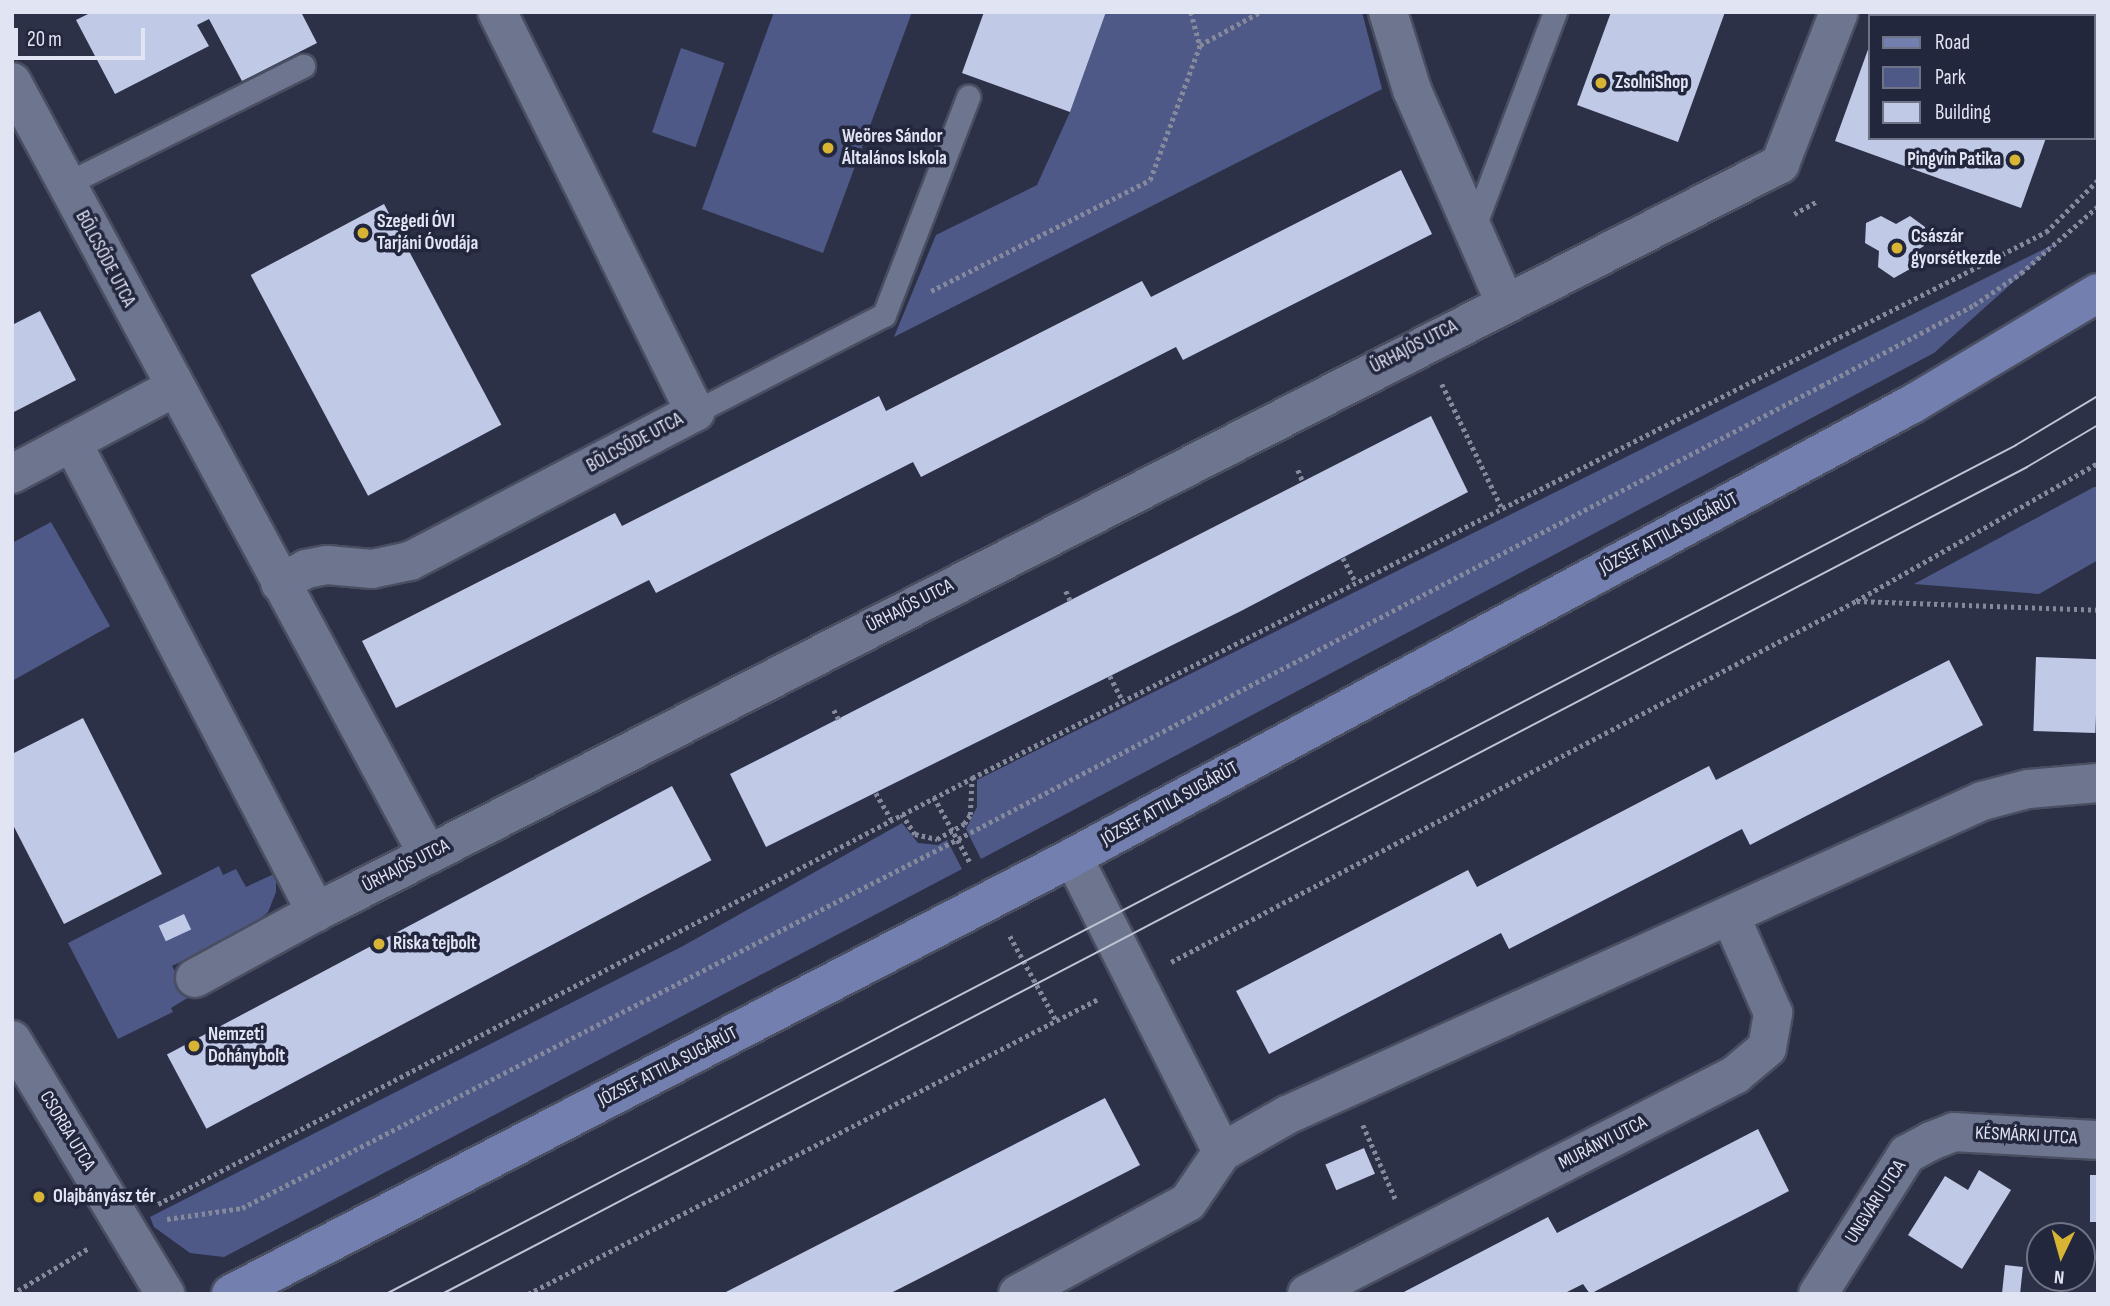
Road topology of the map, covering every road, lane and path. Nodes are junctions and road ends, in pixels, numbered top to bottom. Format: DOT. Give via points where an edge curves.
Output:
graph roads {
  1 [pos="497,12"];
  2 [pos="1191,12"];
  3 [pos="1260,12"];
  4 [pos="1388,12"];
  5 [pos="1555,12"];
  6 [pos="1839,12"];
  7 [pos="1200,45"];
  8 [pos="303,66"];
  9 [pos="12,82"];
  10 [pos="968,97"];
  11 [pos="2098,180"];
  12 [pos="66,184"];
  13 [pos="1816,202"];
  14 [pos="2098,205"];
  15 [pos="1794,214"];
  16 [pos="1473,229"];
  17 [pos="2098,293"];
  18 [pos="1504,301"];
  19 [pos="884,315"];
  20 [pos="1422,343"];
  21 [pos="174,388"];
  22 [pos="695,412"];
  23 [pos="72,442"];
  24 [pos="2098,463"];
  25 [pos="1297,470"];
  26 [pos="12,474"];
  27 [pos="1303,482"];
  28 [pos="1501,506"];
  29 [pos="1343,558"];
  30 [pos="1355,581"];
  31 [pos="280,583"];
  32 [pos="1066,591"];
  33 [pos="1856,601"];
  34 [pos="1071,602"];
  35 [pos="2098,610"];
  36 [pos="1110,676"];
  37 [pos="1122,701"];
  38 [pos="834,710"];
  39 [pos="839,720"];
  40 [pos="972,778"];
  41 [pos="2098,783"];
  42 [pos="876,793"];
  43 [pos="934,797"];
  44 [pos="902,814"];
  45 [pos="891,819"];
  46 [pos="953,831"];
  47 [pos="958,839"];
  48 [pos="428,855"];
  49 [pos="1073,857"];
  50 [pos="316,912"];
  51 [pos="1730,915"];
  52 [pos="1018,951"];
  53 [pos="195,978"];
  54 [pos="1135,981"];
  55 [pos="1056,1020"];
  56 [pos="12,1040"];
  57 [pos="1346,1088"];
  58 [pos="1954,1132"];
  59 [pos="2098,1140"];
  60 [pos="1222,1152"];
  61 [pos="125,1226"];
  62 [pos="1414,1240"];
  63 [pos="12,1294"];
  64 [pos="165,1294"];
  65 [pos="231,1294"];
  66 [pos="528,1294"];
  67 [pos="1018,1294"];
  68 [pos="1307,1294"];
  69 [pos="1818,1294"];
  1 -- 22 [label="street, BÖLCSŐDE UTCA"];
  2 -- 7 [label="path"];
  3 -- 7 [label="path"];
  4 -- 16 [label="street" via="1412,90"];
  5 -- 16 [label="lane"];
  6 -- 18 [label="street, ŰRHAJÓS UTCA" via="1780,163"];
  7 -- 19 [label="path" via="1150,180"];
  8 -- 12 [label="lane"];
  9 -- 12 [label="street, BÖLCSŐDE UTCA"];
  10 -- 19 [label="lane"];
  11 -- 28 [label="path" via="2046,232"];
  12 -- 21 [label="street, BÖLCSŐDE UTCA"];
  13 -- 15 [label="path"];
  14 -- 47 [label="path" via="2021,273 1974,305"];
  16 -- 18 [label="street"];
  17 -- 49 [label="main road, JÓZSEF ATTILA SUGÁRÚT" via="1914,402"];
  18 -- 20 [label="street, ŰRHAJÓS UTCA"];
  19 -- 22 [label="lane"];
  20 -- 28 [label="path"];
  20 -- 48 [label="street, ŰRHAJÓS UTCA"];
  21 -- 23 [label="street"];
  21 -- 31 [label="street, BÖLCSŐDE UTCA"];
  22 -- 31 [label="street, BÖLCSŐDE UTCA" via="410,561 372,569 327,565 306,569"];
  23 -- 26 [label="street"];
  23 -- 50 [label="street"];
  24 -- 33 [label="path"];
  25 -- 27 [label="path"];
  28 -- 30 [label="path"];
  29 -- 30 [label="path"];
  30 -- 37 [label="path"];
  31 -- 48 [label="street, BÖLCSŐDE UTCA"];
  32 -- 34 [label="path"];
  33 -- 35 [label="path"];
  33 -- 54 [label="path"];
  36 -- 37 [label="path"];
  37 -- 40 [label="path"];
  38 -- 39 [label="path"];
  40 -- 43 [label="path"];
  40 -- 46 [label="path" via="970,815"];
  41 -- 51 [label="street" via="2028,789 1982,801"];
  42 -- 45 [label="path"];
  43 -- 44 [label="path"];
  43 -- 46 [label="path"];
  44 -- 45 [label="path"];
  44 -- 46 [label="path" via="915,834 926,838 937,839"];
  45 -- 61 [label="path" via="173,1195"];
  46 -- 47 [label="path"];
  47 -- 61 [label="path" via="242,1208"];
  48 -- 50 [label="street, ŰRHAJÓS UTCA"];
  49 -- 54 [label="street"];
  49 -- 65 [label="main road, JÓZSEF ATTILA SUGÁRÚT"];
  50 -- 53 [label="street, ŰRHAJÓS UTCA"];
  51 -- 57 [label="street"];
  51 -- 62 [label="street, MURÁNYI UTCA" via="1773,1013 1767,1048 1735,1075"];
  52 -- 55 [label="path"];
  54 -- 55 [label="path"];
  54 -- 60 [label="street"];
  55 -- 66 [label="path"];
  56 -- 61 [label="street, CSORBA UTCA"];
  57 -- 60 [label="street"];
  57 -- 62 [label="path"];
  58 -- 59 [label="street, KÉSMÁRKI UTCA"];
  58 -- 69 [label="street, UNGVÁRI UTCA" via="1907,1154"];
  60 -- 67 [label="street" via="1188,1202"];
  61 -- 63 [label="path"];
  61 -- 64 [label="street, CSORBA UTCA"];
  62 -- 68 [label="street, MURÁNYI UTCA"];
}
